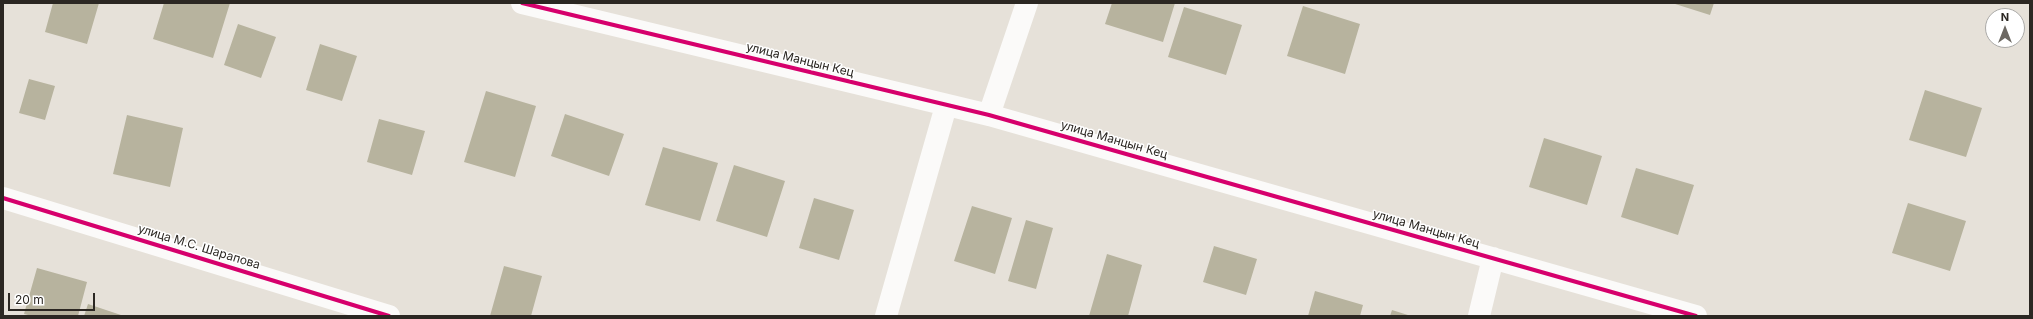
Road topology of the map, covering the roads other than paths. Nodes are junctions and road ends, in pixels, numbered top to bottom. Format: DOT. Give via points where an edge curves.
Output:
graph roads {
  1 [pos="522,3"];
  2 [pos="1027,3"];
  3 [pos="946,106"];
  4 [pos="989,115"];
  5 [pos="3,198"];
  6 [pos="1493,258"];
  7 [pos="389,316"];
  8 [pos="886,316"];
  9 [pos="1479,316"];
  10 [pos="1696,316"];
  1 -- 3 [label="street, улица Манцын Кец"];
  2 -- 4 [label="street"];
  3 -- 4 [label="street, улица Манцын Кец"];
  3 -- 8 [label="street"];
  4 -- 6 [label="street, улица Манцын Кец"];
  5 -- 7 [label="street, улица М.С. Шарапова"];
  6 -- 9 [label="street"];
  6 -- 10 [label="street, улица Манцын Кец"];
}
